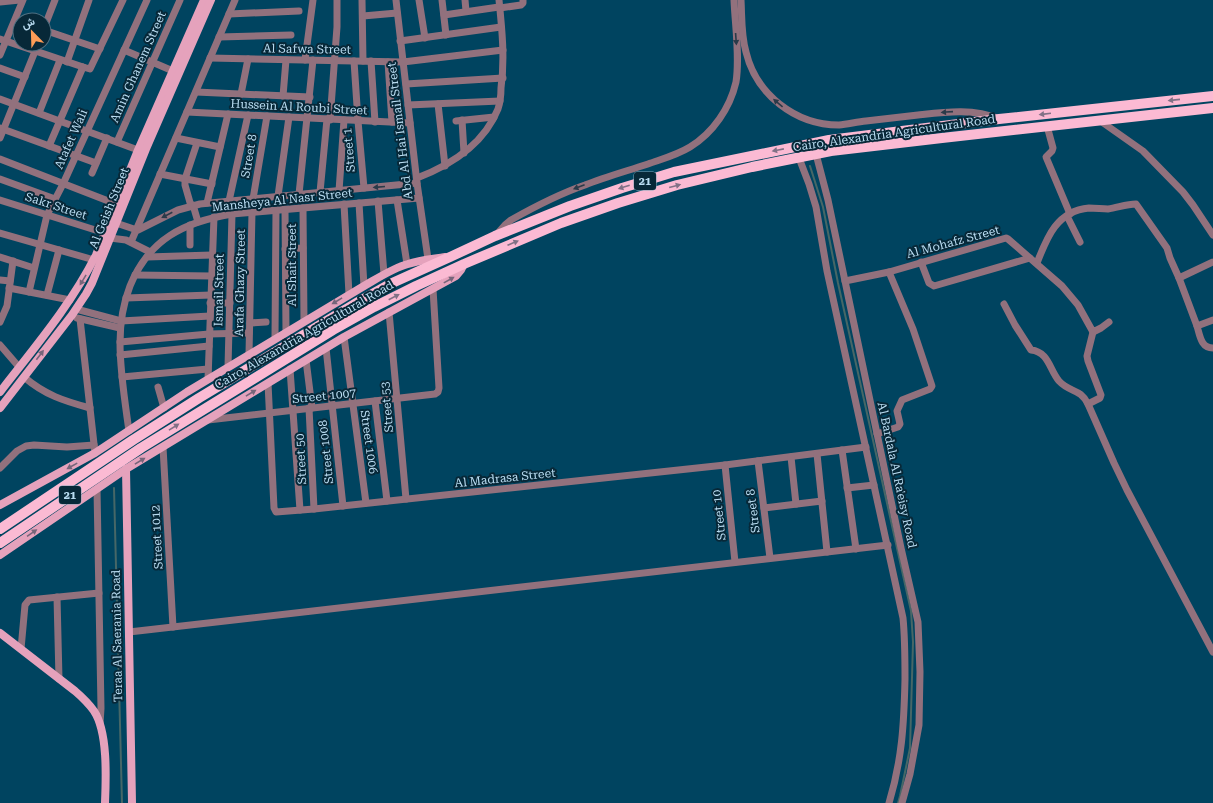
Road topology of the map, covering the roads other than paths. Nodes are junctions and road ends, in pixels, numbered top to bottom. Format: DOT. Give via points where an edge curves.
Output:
graph roads {
  1 [pos="20,0"];
  2 [pos="23,0"];
  3 [pos="55,0"];
  4 [pos="89,0"];
  5 [pos="123,0"];
  6 [pos="147,0"];
  7 [pos="180,0"];
  8 [pos="204,0"];
  9 [pos="211,0"];
  10 [pos="235,0"];
  11 [pos="313,0"];
  12 [pos="337,0"];
  13 [pos="362,0"];
  14 [pos="396,0"];
  15 [pos="419,0"];
  16 [pos="442,0"];
  17 [pos="465,0"];
  18 [pos="523,0"];
  19 [pos="734,0"];
  20 [pos="741,0"];
  21 [pos="0,2"];
  22 [pos="499,5"];
  23 [pos="299,11"];
  24 [pos="466,11"];
  25 [pos="50,12"];
  26 [pos="397,13"];
  27 [pos="229,14"];
  28 [pos="444,15"];
  29 [pos="363,16"];
  30 [pos="501,27"];
  31 [pos="52,32"];
  32 [pos="446,34"];
  33 [pos="291,35"];
  34 [pos="219,37"];
  35 [pos="425,38"];
  36 [pos="3,40"];
  37 [pos="75,40"];
  38 [pos="400,41"];
  39 [pos="100,49"];
  40 [pos="124,50"];
  41 [pos="503,50"];
  42 [pos="34,52"];
  43 [pos="44,52"];
  44 [pos="0,55"];
  45 [pos="210,58"];
  46 [pos="248,59"];
  47 [pos="286,60"];
  48 [pos="305,60"];
  49 [pos="313,60"];
  50 [pos="63,61"];
  51 [pos="334,61"];
  52 [pos="354,61"];
  53 [pos="362,61"];
  54 [pos="371,61"];
  55 [pos="152,62"];
  56 [pos="388,62"];
  57 [pos="403,62"];
  58 [pos="0,68"];
  59 [pos="83,68"];
  60 [pos="173,71"];
  61 [pos="25,77"];
  62 [pos="503,78"];
  63 [pos="406,84"];
  64 [pos="196,92"];
  65 [pos="241,94"];
  66 [pos="283,96"];
  67 [pos="1213,96"];
  68 [pos="310,97"];
  69 [pos="0,99"];
  70 [pos="500,101"];
  71 [pos="14,104"];
  72 [pos="438,104"];
  73 [pos="408,105"];
  74 [pos="1213,108"];
  75 [pos="187,112"];
  76 [pos="39,113"];
  77 [pos="228,114"];
  78 [pos="248,115"];
  79 [pos="267,116"];
  80 [pos="494,117"];
  81 [pos="289,118"];
  82 [pos="308,118"];
  83 [pos="999,119"];
  84 [pos="329,120"];
  85 [pos="344,120"];
  86 [pos="1099,120"];
  87 [pos="60,121"];
  88 [pos="358,121"];
  89 [pos="375,122"];
  90 [pos="392,122"];
  91 [pos="410,123"];
  92 [pos="1046,126"];
  93 [pos="2,128"];
  94 [pos="87,131"];
  95 [pos="0,138"];
  96 [pos="107,138"];
  97 [pos="176,138"];
  98 [pos="117,142"];
  99 [pos="197,143"];
  100 [pos="49,146"];
  101 [pos="220,147"];
  102 [pos="138,150"];
  103 [pos="464,153"];
  104 [pos="816,154"];
  105 [pos="76,156"];
  106 [pos="799,158"];
  107 [pos="0,159"];
  108 [pos="96,163"];
  109 [pos="445,166"];
  110 [pos="92,173"];
  111 [pos="160,174"];
  112 [pos="0,179"];
  113 [pos="185,179"];
  114 [pos="417,181"];
  115 [pos="63,184"];
  116 [pos="212,184"];
  117 [pos="364,188"];
  118 [pos="339,191"];
  119 [pos="320,192"];
  120 [pos="300,194"];
  121 [pos="278,196"];
  122 [pos="419,198"];
  123 [pos="55,199"];
  124 [pos="252,199"];
  125 [pos="0,200"];
  126 [pos="397,200"];
  127 [pos="229,201"];
  128 [pos="378,201"];
  129 [pos="209,203"];
  130 [pos="359,203"];
  131 [pos="116,204"];
  132 [pos="344,204"];
  133 [pos="192,205"];
  134 [pos="303,208"];
  135 [pos="285,209"];
  136 [pos="276,210"];
  137 [pos="252,212"];
  138 [pos="232,214"];
  139 [pos="47,215"];
  140 [pos="1068,215"];
  141 [pos="213,217"];
  142 [pos="113,222"];
  143 [pos="198,222"];
  144 [pos="190,225"];
  145 [pos="136,230"];
  146 [pos="0,233"];
  147 [pos="108,235"];
  148 [pos="1213,235"];
  149 [pos="495,236"];
  150 [pos="131,242"];
  151 [pos="1080,242"];
  152 [pos="40,244"];
  153 [pos="190,245"];
  154 [pos="303,248"];
  155 [pos="285,249"];
  156 [pos="59,250"];
  157 [pos="212,254"];
  158 [pos="148,255"];
  159 [pos="450,256"];
  160 [pos="0,257"];
  161 [pos="1030,258"];
  162 [pos="428,259"];
  163 [pos="94,260"];
  164 [pos="13,261"];
  165 [pos="921,262"];
  166 [pos="1213,262"];
  167 [pos="1037,263"];
  168 [pos="407,264"];
  169 [pos="464,264"];
  170 [pos="34,268"];
  171 [pos="888,272"];
  172 [pos="384,274"];
  173 [pos="135,275"];
  174 [pos="212,276"];
  175 [pos="1179,278"];
  176 [pos="0,280"];
  177 [pos="845,281"];
  178 [pos="10,284"];
  179 [pos="364,286"];
  180 [pos="433,289"];
  181 [pos="28,292"];
  182 [pos="349,294"];
  183 [pos="47,295"];
  184 [pos="211,295"];
  185 [pos="126,298"];
  186 [pos="70,300"];
  187 [pos="210,303"];
  188 [pos="230,303"];
  189 [pos="1004,304"];
  190 [pos="74,312"];
  191 [pos="389,312"];
  192 [pos="210,316"];
  193 [pos="80,318"];
  194 [pos="1213,320"];
  195 [pos="304,321"];
  196 [pos="0,322"];
  197 [pos="266,322"];
  198 [pos="1109,322"];
  199 [pos="250,323"];
  200 [pos="121,325"];
  201 [pos="1197,326"];
  202 [pos="286,332"];
  203 [pos="1093,332"];
  204 [pos="250,333"];
  205 [pos="209,334"];
  206 [pos="229,334"];
  207 [pos="344,337"];
  208 [pos="275,338"];
  209 [pos="120,342"];
  210 [pos="0,345"];
  211 [pos="208,346"];
  212 [pos="326,348"];
  213 [pos="1213,348"];
  214 [pos="249,354"];
  215 [pos="120,355"];
  216 [pos="306,360"];
  217 [pos="19,367"];
  218 [pos="228,367"];
  219 [pos="290,369"];
  220 [pos="208,370"];
  221 [pos="122,376"];
  222 [pos="24,377"];
  223 [pos="208,379"];
  224 [pos="4,381"];
  225 [pos="268,383"];
  226 [pos="158,387"];
  227 [pos="0,392"];
  228 [pos="397,399"];
  229 [pos="375,401"];
  230 [pos="353,404"];
  231 [pos="1088,404"];
  232 [pos="332,406"];
  233 [pos="0,408"];
  234 [pos="90,408"];
  235 [pos="164,408"];
  236 [pos="310,408"];
  237 [pos="293,410"];
  238 [pos="270,413"];
  239 [pos="208,420"];
  240 [pos="877,434"];
  241 [pos="131,435"];
  242 [pos="163,447"];
  243 [pos="866,447"];
  244 [pos="94,449"];
  245 [pos="842,450"];
  246 [pos="816,454"];
  247 [pos="791,457"];
  248 [pos="758,461"];
  249 [pos="725,465"];
  250 [pos="0,468"];
  251 [pos="126,469"];
  252 [pos="874,485"];
  253 [pos="847,488"];
  254 [pos="97,489"];
  255 [pos="406,499"];
  256 [pos="387,501"];
  257 [pos="822,501"];
  258 [pos="366,503"];
  259 [pos="796,504"];
  260 [pos="0,505"];
  261 [pos="342,506"];
  262 [pos="764,508"];
  263 [pos="314,509"];
  264 [pos="300,510"];
  265 [pos="0,529"];
  266 [pos="0,543"];
  267 [pos="888,545"];
  268 [pos="856,548"];
  269 [pos="827,552"];
  270 [pos="0,555"];
  271 [pos="770,558"];
  272 [pos="735,562"];
  273 [pos="99,593"];
  274 [pos="57,597"];
  275 [pos="172,627"];
  276 [pos="129,632"];
  277 [pos="0,633"];
  278 [pos="21,649"];
  279 [pos="1213,652"];
  280 [pos="59,679"];
  281 [pos="100,724"];
  282 [pos="105,803"];
  283 [pos="132,803"];
  284 [pos="889,803"];
  285 [pos="902,803"];
  1 -- 21 [label="street"];
  2 -- 36 [label="street"];
  3 -- 25 [label="street"];
  4 -- 37 [label="street"];
  5 -- 39 [label="street"];
  6 -- 40 [label="street, Atafet Wali"];
  7 -- 55 [label="street, Amin Ghanem Street"];
  8 -- 60 [label="main road, Al Geish Street"];
  9 -- 142 [label="main road, Al Geish Street"];
  10 -- 27 [label="street"];
  11 -- 48 [label="street"];
  12 -- 51 [label="street"];
  13 -- 29 [label="street"];
  14 -- 26 [label="street, Abd Al Hai Ismail Street"];
  15 -- 35 [label="street"];
  16 -- 28 [label="street"];
  17 -- 24 [label="street"];
  18 -- 22 [label="street" via="521,5"];
  19 -- 149 [label="street, one-way" via="736,82 728,104 716,124 700,140 669,157 565,192 511,220"];
  83 -- 20 [label="street, one-way" via="984,113 963,111 840,124 805,119 784,108 766,92 753,73 743,39"];
  22 -- 24 [label="street"];
  22 -- 30 [label="street, Mansheya Al Nasr Street"];
  23 -- 27 [label="street"];
  24 -- 28 [label="street"];
  26 -- 29 [label="street"];
  26 -- 38 [label="street, Abd Al Hai Ismail Street"];
  27 -- 34 [label="street"];
  28 -- 32 [label="street"];
  29 -- 53 [label="street"];
  30 -- 32 [label="street"];
  30 -- 41 [label="street, Mansheya Al Nasr Street"];
  31 -- 37 [label="street"];
  32 -- 35 [label="street"];
  33 -- 34 [label="street"];
  34 -- 45 [label="street"];
  35 -- 38 [label="street"];
  36 -- 44 [label="street"];
  37 -- 39 [label="street"];
  37 -- 50 [label="street"];
  38 -- 57 [label="street, Abd Al Hai Ismail Street"];
  39 -- 59 [label="street" via="91,69"];
  40 -- 55 [label="street"];
  40 -- 94 [label="street, Atafet Wali"];
  41 -- 57 [label="street, Al Safwa Street"];
  41 -- 62 [label="street, Mansheya Al Nasr Street"];
  42 -- 61 [label="street"];
  43 -- 50 [label="street"];
  45 -- 46 [label="street, Al Safwa Street"];
  45 -- 64 [label="street"];
  46 -- 47 [label="street, Al Safwa Street"];
  46 -- 65 [label="street"];
  47 -- 48 [label="street, Al Safwa Street"];
  47 -- 66 [label="street"];
  48 -- 49 [label="street, Al Safwa Street"];
  49 -- 51 [label="street, Al Safwa Street"];
  49 -- 68 [label="street"];
  50 -- 59 [label="street"];
  50 -- 76 [label="street"];
  51 -- 52 [label="street, Al Safwa Street"];
  51 -- 84 [label="street"];
  52 -- 53 [label="street, Al Safwa Street"];
  52 -- 88 [label="street, Street 1"];
  53 -- 54 [label="street, Al Safwa Street"];
  54 -- 56 [label="street, Al Safwa Street"];
  54 -- 89 [label="street"];
  55 -- 60 [label="street"];
  55 -- 98 [label="street, Amin Ghanem Street"];
  56 -- 57 [label="street, Al Safwa Street"];
  56 -- 90 [label="street"];
  57 -- 63 [label="street, Abd Al Hai Ismail Street"];
  58 -- 61 [label="street"];
  59 -- 87 [label="street"];
  60 -- 102 [label="main road, Al Geish Street"];
  61 -- 71 [label="street"];
  62 -- 63 [label="street"];
  62 -- 70 [label="street, Mansheya Al Nasr Street"];
  63 -- 73 [label="street, Abd Al Hai Ismail Street"];
  64 -- 65 [label="street"];
  64 -- 75 [label="street"];
  65 -- 66 [label="street"];
  66 -- 68 [label="street"];
  67 -- 83 [label="highway, Cairo, Alexandria Agricultural Road / 21, one-way"];
  68 -- 82 [label="street"];
  69 -- 71 [label="street"];
  70 -- 72 [label="street"];
  70 -- 80 [label="street, Mansheya Al Nasr Street"];
  71 -- 76 [label="street"];
  71 -- 93 [label="street"];
  72 -- 73 [label="street"];
  72 -- 109 [label="street"];
  73 -- 91 [label="street, Abd Al Hai Ismail Street"];
  74 -- 86 [label="highway, Cairo, Alexandria Agricultural Road / 21"];
  75 -- 77 [label="street, Hussein Al Roubi Street"];
  75 -- 97 [label="street"];
  76 -- 87 [label="street"];
  77 -- 78 [label="street, Hussein Al Roubi Street"];
  77 -- 101 [label="street"];
  78 -- 79 [label="street, Hussein Al Roubi Street"];
  78 -- 127 [label="street"];
  79 -- 81 [label="street, Hussein Al Roubi Street"];
  79 -- 124 [label="street, Street 8"];
  80 -- 103 [label="street, Mansheya Al Nasr Street" via="482,135"];
  80 -- 103 [label="street" via="459,120"];
  81 -- 82 [label="street, Hussein Al Roubi Street"];
  81 -- 121 [label="street"];
  82 -- 84 [label="street, Hussein Al Roubi Street"];
  82 -- 120 [label="street"];
  83 -- 149 [label="highway, Cairo, Alexandria Agricultural Road / 21, one-way" via="829,140 674,172 570,206"];
  84 -- 85 [label="street, Hussein Al Roubi Street"];
  84 -- 119 [label="street"];
  85 -- 88 [label="street, Hussein Al Roubi Street"];
  85 -- 118 [label="street"];
  86 -- 92 [label="highway, Cairo, Alexandria Agricultural Road / 21"];
  86 -- 148 [label="street" via="1143,151 1193,204"];
  87 -- 94 [label="street"];
  87 -- 100 [label="street"];
  88 -- 89 [label="street, Hussein Al Roubi Street"];
  88 -- 117 [label="street, Street 1"];
  89 -- 90 [label="street, Hussein Al Roubi Street"];
  90 -- 91 [label="street, Hussein Al Roubi Street"];
  91 -- 114 [label="street, Abd Al Hai Ismail Street"];
  92 -- 104 [label="highway, Cairo, Alexandria Agricultural Road / 21"];
  92 -- 140 [label="street" via="1053,148 1046,157"];
  93 -- 95 [label="street"];
  93 -- 100 [label="street"];
  94 -- 96 [label="street"];
  94 -- 105 [label="street, Atafet Wali"];
  96 -- 98 [label="street"];
  96 -- 108 [label="street"];
  97 -- 99 [label="street"];
  97 -- 111 [label="street"];
  98 -- 102 [label="street"];
  99 -- 101 [label="street"];
  99 -- 113 [label="street"];
  100 -- 105 [label="street"];
  101 -- 116 [label="street"];
  102 -- 131 [label="main road, Al Geish Street"];
  103 -- 109 [label="street, Mansheya Al Nasr Street"];
  104 -- 106 [label="highway, Cairo, Alexandria Agricultural Road / 21"];
  104 -- 177 [label="street, Al Bardala Al Ra'eisy Road"];
  105 -- 108 [label="street"];
  105 -- 115 [label="street, Atafet Wali"];
  169 -- 106 [label="highway, Cairo, Alexandria Agricultural Road / 21, one-way" via="561,223 618,203 676,185"];
  106 -- 243 [label="street, Al Bardala Al Ra'eisy Road" via="816,207 827,271"];
  107 -- 115 [label="street"];
  108 -- 110 [label="street"];
  109 -- 114 [label="street, Mansheya Al Nasr Street"];
  111 -- 113 [label="street"];
  111 -- 145 [label="street"];
  112 -- 123 [label="street"];
  113 -- 116 [label="street"];
  113 -- 133 [label="street"];
  114 -- 117 [label="street, Mansheya Al Nasr Street, one-way"];
  114 -- 122 [label="street, Abd Al Hai Ismail Street"];
  115 -- 123 [label="street, Atafet Wali"];
  115 -- 131 [label="street"];
  116 -- 129 [label="street"];
  117 -- 118 [label="street, Mansheya Al Nasr Street"];
  118 -- 119 [label="street, Mansheya Al Nasr Street"];
  119 -- 120 [label="street, Mansheya Al Nasr Street"];
  120 -- 121 [label="street, Mansheya Al Nasr Street"];
  121 -- 124 [label="street, Mansheya Al Nasr Street"];
  122 -- 126 [label="street, Mansheya Al Nasr Street"];
  122 -- 162 [label="street, Abd Al Hai Ismail Street"];
  123 -- 139 [label="street, Atafet Wali"];
  124 -- 127 [label="street, Mansheya Al Nasr Street"];
  125 -- 139 [label="street, Sakr Street"];
  126 -- 128 [label="street, Mansheya Al Nasr Street"];
  126 -- 168 [label="street"];
  127 -- 129 [label="street, Mansheya Al Nasr Street"];
  128 -- 130 [label="street, Mansheya Al Nasr Street"];
  128 -- 172 [label="street"];
  129 -- 133 [label="street, Mansheya Al Nasr Street"];
  129 -- 141 [label="street"];
  130 -- 132 [label="street, Mansheya Al Nasr Street"];
  130 -- 179 [label="street"];
  131 -- 142 [label="main road, Al Geish Street"];
  132 -- 134 [label="street, Mansheya Al Nasr Street"];
  132 -- 182 [label="street"];
  133 -- 143 [label="street"];
  133 -- 145 [label="street, Mansheya Al Nasr Street, one-way"];
  134 -- 135 [label="street, Mansheya Al Nasr Street"];
  134 -- 154 [label="street, Al Shait Street"];
  135 -- 136 [label="street, Mansheya Al Nasr Street"];
  135 -- 155 [label="street"];
  136 -- 137 [label="street, Mansheya Al Nasr Street"];
  136 -- 208 [label="street"];
  137 -- 138 [label="street, Mansheya Al Nasr Street"];
  137 -- 199 [label="street, Arafa Ghazy Street"];
  138 -- 141 [label="street, Mansheya Al Nasr Street"];
  138 -- 188 [label="street, Ismail Street"];
  139 -- 147 [label="street, Sakr Street"];
  139 -- 152 [label="street, Atafet Wali"];
  140 -- 151 [label="street"];
  140 -- 167 [label="street" via="1051,232"];
  140 -- 175 [label="street" via="1090,208 1108,209 1136,204 1166,245"];
  141 -- 143 [label="street, Mansheya Al Nasr Street"];
  141 -- 157 [label="street"];
  142 -- 145 [label="street"];
  142 -- 147 [label="main road, Al Geish Street"];
  143 -- 144 [label="street, Mansheya Al Nasr Street"];
  144 -- 153 [label="street"];
  144 -- 158 [label="street, Mansheya Al Nasr Street" via="161,242"];
  145 -- 150 [label="street"];
  146 -- 152 [label="street"];
  147 -- 150 [label="street, Sakr Street"];
  147 -- 163 [label="main road, Al Geish Street"];
  147 -- 190 [label="main road, Al Geish Street" via="92,283"];
  149 -- 159 [label="highway, Cairo, Alexandria Agricultural Road / 21"];
  150 -- 158 [label="street, Sakr Street"];
  152 -- 156 [label="street"];
  152 -- 170 [label="street, Atafet Wali"];
  154 -- 155 [label="street"];
  154 -- 195 [label="street, Al Shait Street"];
  155 -- 202 [label="street"];
  156 -- 163 [label="street"];
  156 -- 183 [label="street"];
  157 -- 158 [label="street"];
  157 -- 174 [label="street"];
  158 -- 173 [label="street, Mansheya Al Nasr Street"];
  159 -- 162 [label="main road"];
  159 -- 241 [label="highway, Cairo, Alexandria Agricultural Road / 21" via="390,284"];
  160 -- 164 [label="street"];
  161 -- 165 [label="street, Al Mohafz Street" via="1008,239 1003,238"];
  161 -- 165 [label="street" via="934,286 929,283"];
  161 -- 167 [label="street, Al Mohafz Street"];
  162 -- 168 [label="main road"];
  163 -- 186 [label="main road, Al Geish Street, one-way"];
  164 -- 170 [label="street"];
  164 -- 178 [label="street"];
  165 -- 171 [label="street, Al Mohafz Street"];
  166 -- 175 [label="street"];
  167 -- 203 [label="street, Al Mohafz Street" via="1071,295"];
  168 -- 172 [label="main road"];
  180 -- 169 [label="main road, one-way" via="456,276"];
  266 -- 169 [label="highway, Cairo, Alexandria Agricultural Road / 21, one-way" via="141,448 327,334 367,311"];
  170 -- 181 [label="street, Atafet Wali"];
  171 -- 177 [label="street, Al Mohafz Street"];
  171 -- 240 [label="street" via="913,329 932,386 902,400 897,411 900,424 898,428"];
  172 -- 179 [label="main road"];
  173 -- 174 [label="street"];
  173 -- 185 [label="street, Mansheya Al Nasr Street"];
  174 -- 184 [label="street"];
  175 -- 201 [label="street"];
  176 -- 178 [label="street"];
  177 -- 240 [label="street, Al Bardala Al Ra'eisy Road"];
  178 -- 181 [label="street"];
  178 -- 196 [label="street" via="7,306"];
  179 -- 182 [label="main road"];
  180 -- 191 [label="main road"];
  180 -- 228 [label="street, Street 1007" via="438,392"];
  181 -- 183 [label="street"];
  182 -- 195 [label="main road, one-way"];
  183 -- 186 [label="street"];
  184 -- 185 [label="street"];
  184 -- 187 [label="street"];
  185 -- 200 [label="street, Mansheya Al Nasr Street"];
  186 -- 217 [label="main road, Al Geish Street"];
  187 -- 188 [label="street"];
  187 -- 192 [label="street"];
  188 -- 206 [label="street, Ismail Street"];
  189 -- 231 [label="street" via="1031,350 1044,355 1058,380 1084,396"];
  190 -- 193 [label="street"];
  190 -- 200 [label="street"];
  222 -- 190 [label="main road, Al Geish Street, one-way"];
  191 -- 207 [label="main road"];
  191 -- 228 [label="street, Street 53"];
  192 -- 200 [label="street"];
  192 -- 205 [label="street"];
  193 -- 200 [label="street"];
  193 -- 234 [label="street"];
  194 -- 201 [label="street"];
  195 -- 202 [label="main road"];
  197 -- 199 [label="street"];
  198 -- 203 [label="street"];
  199 -- 204 [label="street, Arafa Ghazy Street"];
  200 -- 209 [label="street, Mansheya Al Nasr Street"];
  201 -- 213 [label="street" via="1203,345"];
  202 -- 208 [label="main road"];
  203 -- 231 [label="street" via="1087,356 1101,397"];
  204 -- 206 [label="street"];
  204 -- 214 [label="street, Arafa Ghazy Street"];
  205 -- 206 [label="street"];
  205 -- 209 [label="street"];
  205 -- 211 [label="street"];
  206 -- 218 [label="street, Ismail Street"];
  207 -- 212 [label="main road"];
  207 -- 230 [label="street, Street 1006"];
  208 -- 214 [label="main road"];
  209 -- 215 [label="street, Mansheya Al Nasr Street"];
  210 -- 217 [label="street"];
  211 -- 215 [label="street"];
  211 -- 220 [label="street"];
  212 -- 216 [label="main road"];
  212 -- 232 [label="street, Street 1008"];
  214 -- 218 [label="main road"];
  215 -- 221 [label="street, Mansheya Al Nasr Street"];
  216 -- 219 [label="main road"];
  216 -- 236 [label="street, Street 50"];
  217 -- 224 [label="main road, Al Geish Street"];
  218 -- 223 [label="main road"];
  219 -- 225 [label="main road"];
  219 -- 237 [label="street"];
  220 -- 221 [label="street"];
  220 -- 223 [label="street"];
  221 -- 241 [label="street, Mansheya Al Nasr Street"];
  222 -- 233 [label="main road, Al Geish Street"];
  222 -- 234 [label="street" via="48,394"];
  223 -- 235 [label="main road"];
  224 -- 227 [label="main road, Al Geish Street"];
  225 -- 238 [label="street, Al Madrasa Street"];
  239 -- 225 [label="main road, one-way"];
  226 -- 235 [label="street"];
  228 -- 229 [label="street, Street 1007"];
  228 -- 255 [label="street, Street 53"];
  229 -- 230 [label="street, Street 1007"];
  229 -- 256 [label="street"];
  230 -- 232 [label="street, Street 1007"];
  230 -- 258 [label="street, Street 1006"];
  231 -- 279 [label="street" via="1127,490"];
  232 -- 236 [label="street, Street 1007"];
  232 -- 261 [label="street, Street 1008"];
  234 -- 244 [label="street"];
  235 -- 241 [label="main road"];
  236 -- 237 [label="street, Street 1007"];
  236 -- 263 [label="street, Street 50"];
  237 -- 238 [label="street, Street 1007"];
  237 -- 264 [label="street"];
  238 -- 239 [label="street, Street 1007"];
  238 -- 264 [label="street, Al Madrasa Street" via="274,510"];
  239 -- 242 [label="main road"];
  240 -- 285 [label="street, Al Bardala Al Ra'eisy Road" via="918,622 919,725"];
  241 -- 244 [label="main road"];
  241 -- 265 [label="highway, Cairo, Alexandria Agricultural Road / 21"];
  251 -- 242 [label="main road, one-way"];
  242 -- 275 [label="street, Street 1012"];
  243 -- 245 [label="street, Al Madrasa Street"];
  243 -- 252 [label="street, Al Bardala Al Ra'eisy Road"];
  244 -- 250 [label="street" via="26,446"];
  244 -- 260 [label="main road, one-way"];
  245 -- 246 [label="street, Al Madrasa Street"];
  245 -- 253 [label="street"];
  246 -- 247 [label="street, Al Madrasa Street"];
  246 -- 257 [label="street"];
  247 -- 248 [label="street, Al Madrasa Street"];
  247 -- 259 [label="street"];
  248 -- 249 [label="street, Al Madrasa Street"];
  248 -- 262 [label="street, Street 8"];
  249 -- 255 [label="street, Al Madrasa Street"];
  249 -- 272 [label="street, Street 10"];
  251 -- 254 [label="main road"];
  251 -- 276 [label="main road, Teraa Al Saerania Road"];
  252 -- 253 [label="street"];
  252 -- 267 [label="street, Al Bardala Al Ra'eisy Road"];
  253 -- 268 [label="street"];
  270 -- 254 [label="main road, one-way"];
  254 -- 273 [label="street"];
  255 -- 256 [label="street, Al Madrasa Street"];
  256 -- 258 [label="street, Al Madrasa Street"];
  257 -- 259 [label="street"];
  257 -- 269 [label="street"];
  258 -- 261 [label="street, Al Madrasa Street"];
  259 -- 262 [label="street"];
  261 -- 263 [label="street, Al Madrasa Street"];
  262 -- 271 [label="street, Street 8"];
  263 -- 264 [label="street, Al Madrasa Street"];
  267 -- 268 [label="street"];
  267 -- 284 [label="street, Al Bardala Al Ra'eisy Road" via="902,609 905,644 903,735 896,781"];
  268 -- 269 [label="street"];
  269 -- 271 [label="street"];
  271 -- 272 [label="street"];
  272 -- 275 [label="street"];
  273 -- 274 [label="street"];
  273 -- 281 [label="street"];
  274 -- 278 [label="street" via="30,599 26,602"];
  274 -- 280 [label="street"];
  275 -- 276 [label="street"];
  276 -- 283 [label="main road, Teraa Al Saerania Road"];
  277 -- 278 [label="main road"];
  278 -- 280 [label="main road"];
  280 -- 281 [label="main road" via="88,704"];
  281 -- 282 [label="main road" via="105,758"];
}
